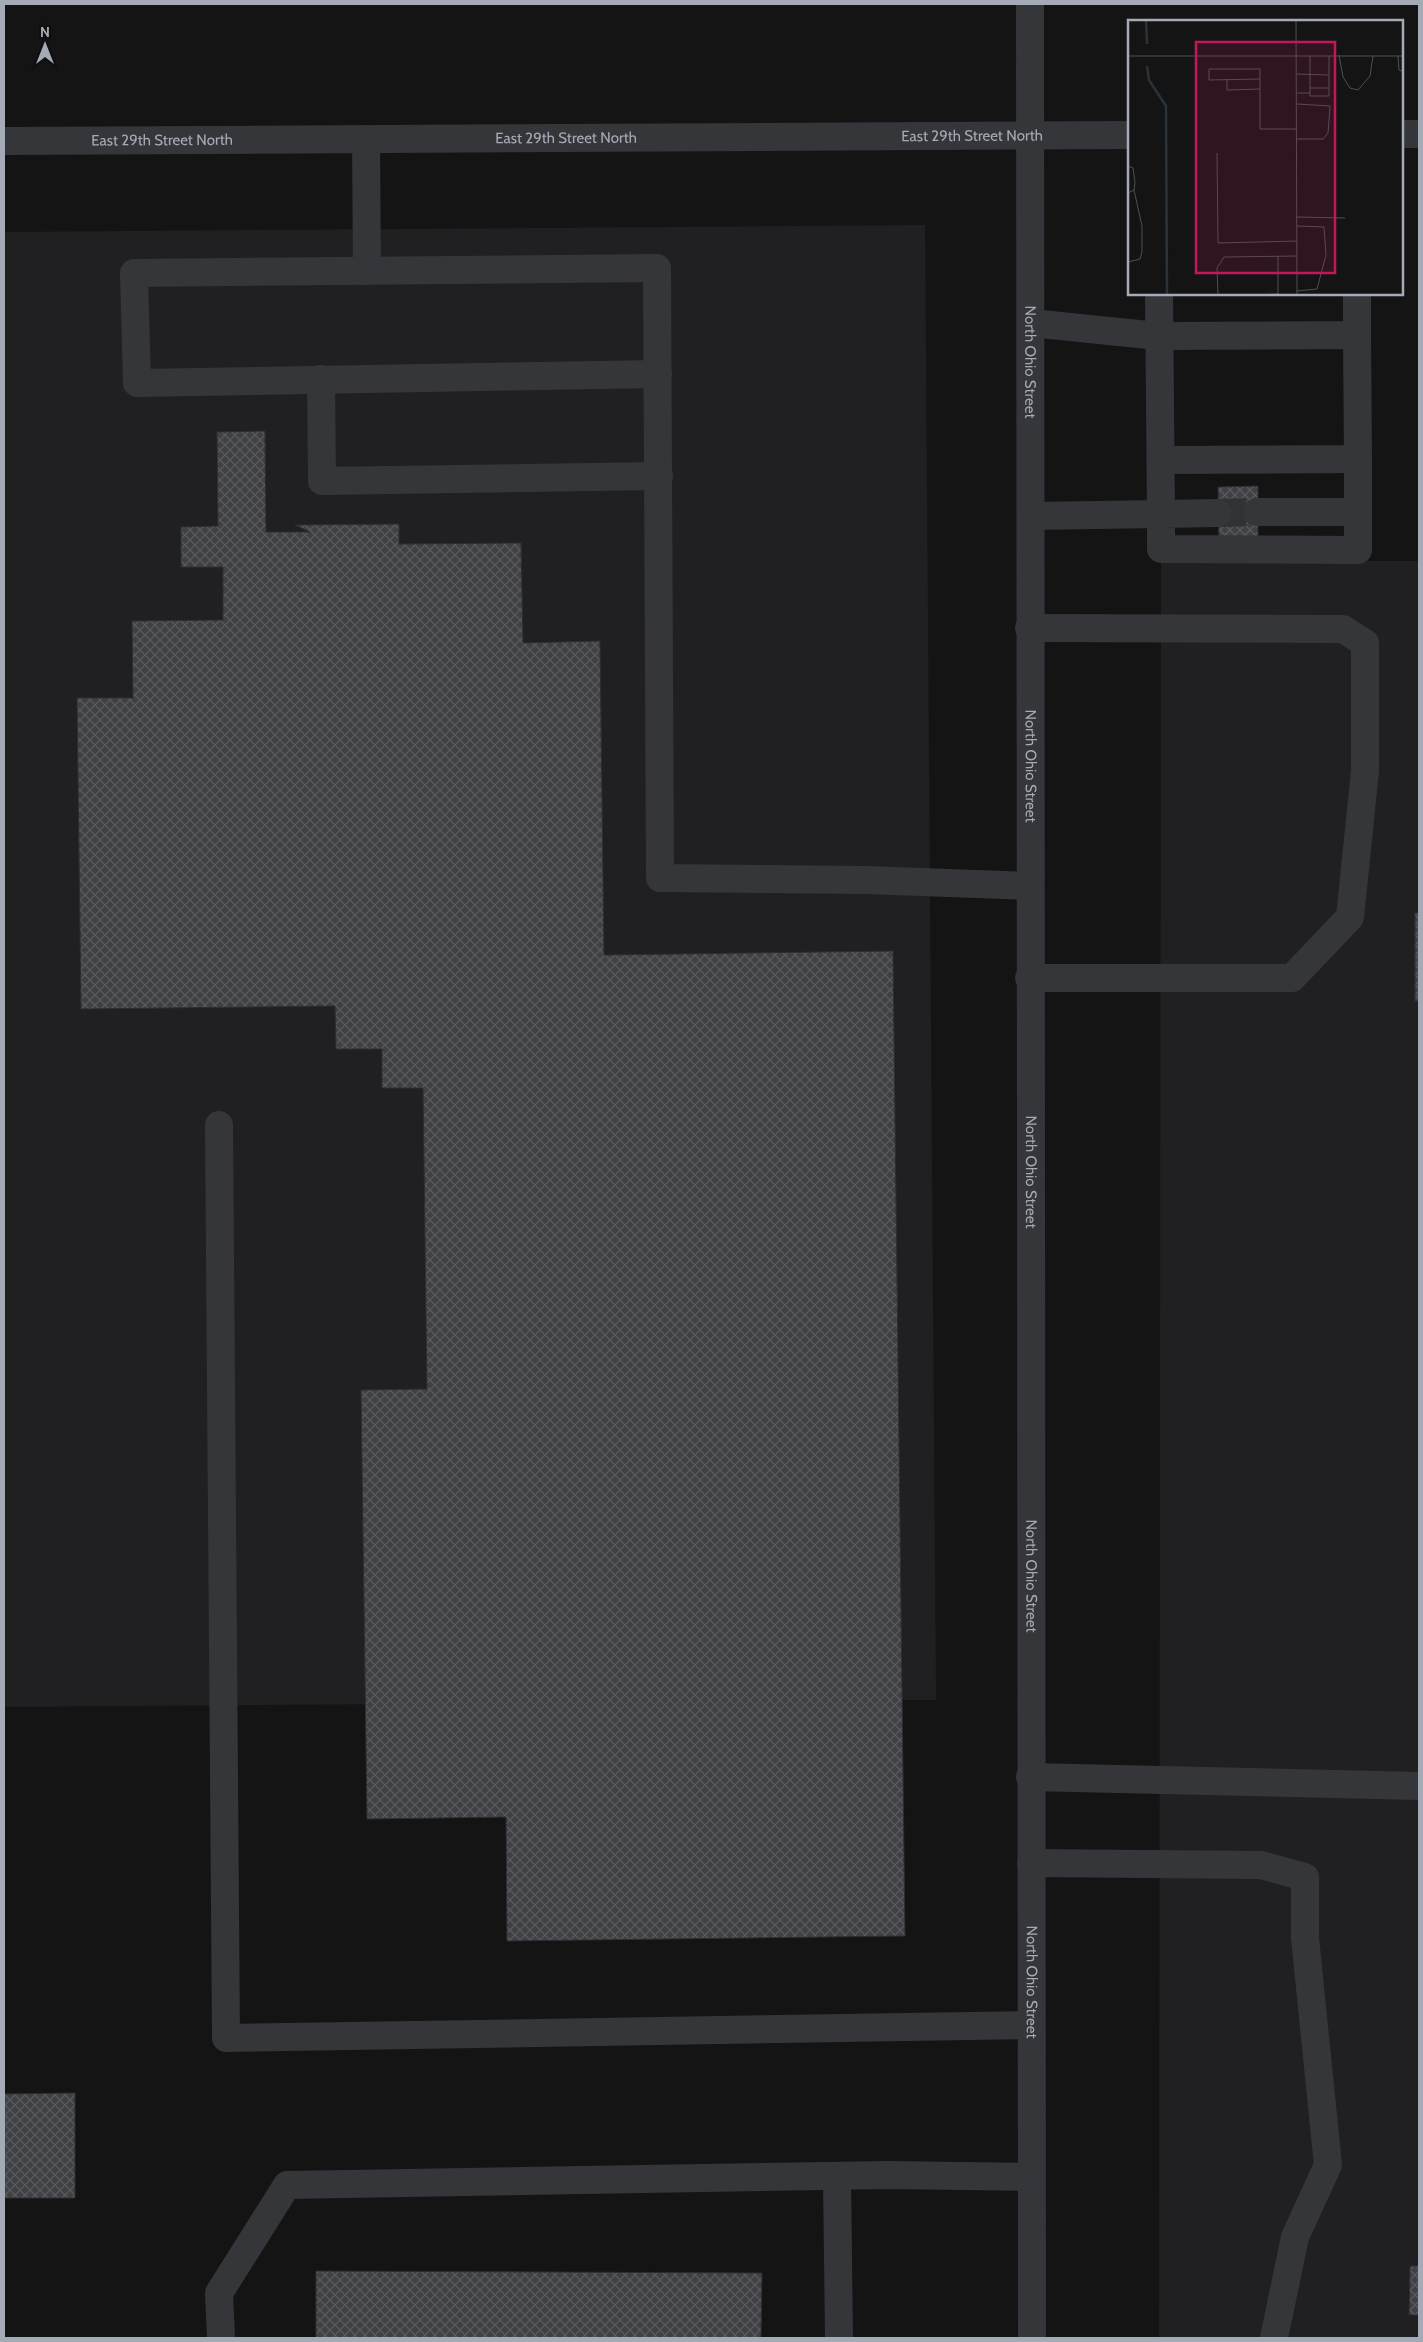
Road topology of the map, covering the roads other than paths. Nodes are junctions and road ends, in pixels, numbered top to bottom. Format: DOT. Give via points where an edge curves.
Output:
graph roads {
  1 [pos="1030,4"];
  2 [pos="1403,134"];
  3 [pos="1419,134"];
  4 [pos="1030,135"];
  5 [pos="1128,135"];
  6 [pos="366,139"];
  7 [pos="4,142"];
  8 [pos="367,271"];
  9 [pos="1159,295"];
  10 [pos="1357,295"];
  11 [pos="1031,323"];
  12 [pos="1357,335"];
  13 [pos="1158,336"];
  14 [pos="658,374"];
  15 [pos="321,379"];
  16 [pos="1358,459"];
  17 [pos="1161,460"];
  18 [pos="659,476"];
  19 [pos="1257,512"];
  20 [pos="1358,512"];
  21 [pos="1161,514"];
  22 [pos="1218,514"];
  23 [pos="1031,516"];
  24 [pos="1029,628"];
  25 [pos="1029,886"];
  26 [pos="1029,978"];
  27 [pos="219,1125"];
  28 [pos="1030,1777"];
  29 [pos="1419,1786"];
  30 [pos="1031,1863"];
  31 [pos="1031,2025"];
  32 [pos="836,2177"];
  33 [pos="1031,2177"];
  34 [pos="221,2338"];
  35 [pos="839,2338"];
  36 [pos="1032,2338"];
  37 [pos="1274,2338"];
  1 -- 4 [label="street, North Ohio Street"];
  2 -- 3 [label="street"];
  4 -- 5 [label="street, East 29th Street North"];
  4 -- 6 [label="street, East 29th Street North"];
  4 -- 11 [label="street, North Ohio Street"];
  6 -- 7 [label="street, East 29th Street North"];
  6 -- 8 [label="street"];
  8 -- 14 [label="street" via="657,268"];
  8 -- 15 [label="street" via="134,273 136,383"];
  9 -- 13 [label="street"];
  10 -- 12 [label="street"];
  11 -- 13 [label="street"];
  11 -- 23 [label="street, North Ohio Street"];
  12 -- 13 [label="street"];
  12 -- 16 [label="street"];
  13 -- 17 [label="street"];
  14 -- 15 [label="street"];
  14 -- 18 [label="street"];
  15 -- 18 [label="street" via="322,480"];
  16 -- 17 [label="street"];
  16 -- 20 [label="street"];
  17 -- 21 [label="street"];
  18 -- 25 [label="street" via="660,878"];
  19 -- 20 [label="street"];
  20 -- 21 [label="street" via="1358,550 1161,549"];
  21 -- 22 [label="street"];
  21 -- 23 [label="street"];
  23 -- 24 [label="street, North Ohio Street"];
  24 -- 25 [label="street, North Ohio Street"];
  24 -- 26 [label="street" via="1343,629 1364,643 1364,771 1350,917 1292,978"];
  25 -- 26 [label="street, North Ohio Street"];
  26 -- 28 [label="street, North Ohio Street"];
  27 -- 31 [label="street" via="226,2038"];
  28 -- 29 [label="street"];
  28 -- 30 [label="street, North Ohio Street"];
  30 -- 31 [label="street, North Ohio Street"];
  30 -- 37 [label="street" via="1261,1865 1305,1877 1305,1938 1328,2165 1294,2237"];
  31 -- 33 [label="street, North Ohio Street"];
  32 -- 33 [label="street" via="888,2174"];
  32 -- 34 [label="street" via="287,2185 219,2293"];
  32 -- 35 [label="street"];
  33 -- 36 [label="street, North Ohio Street"];
}
